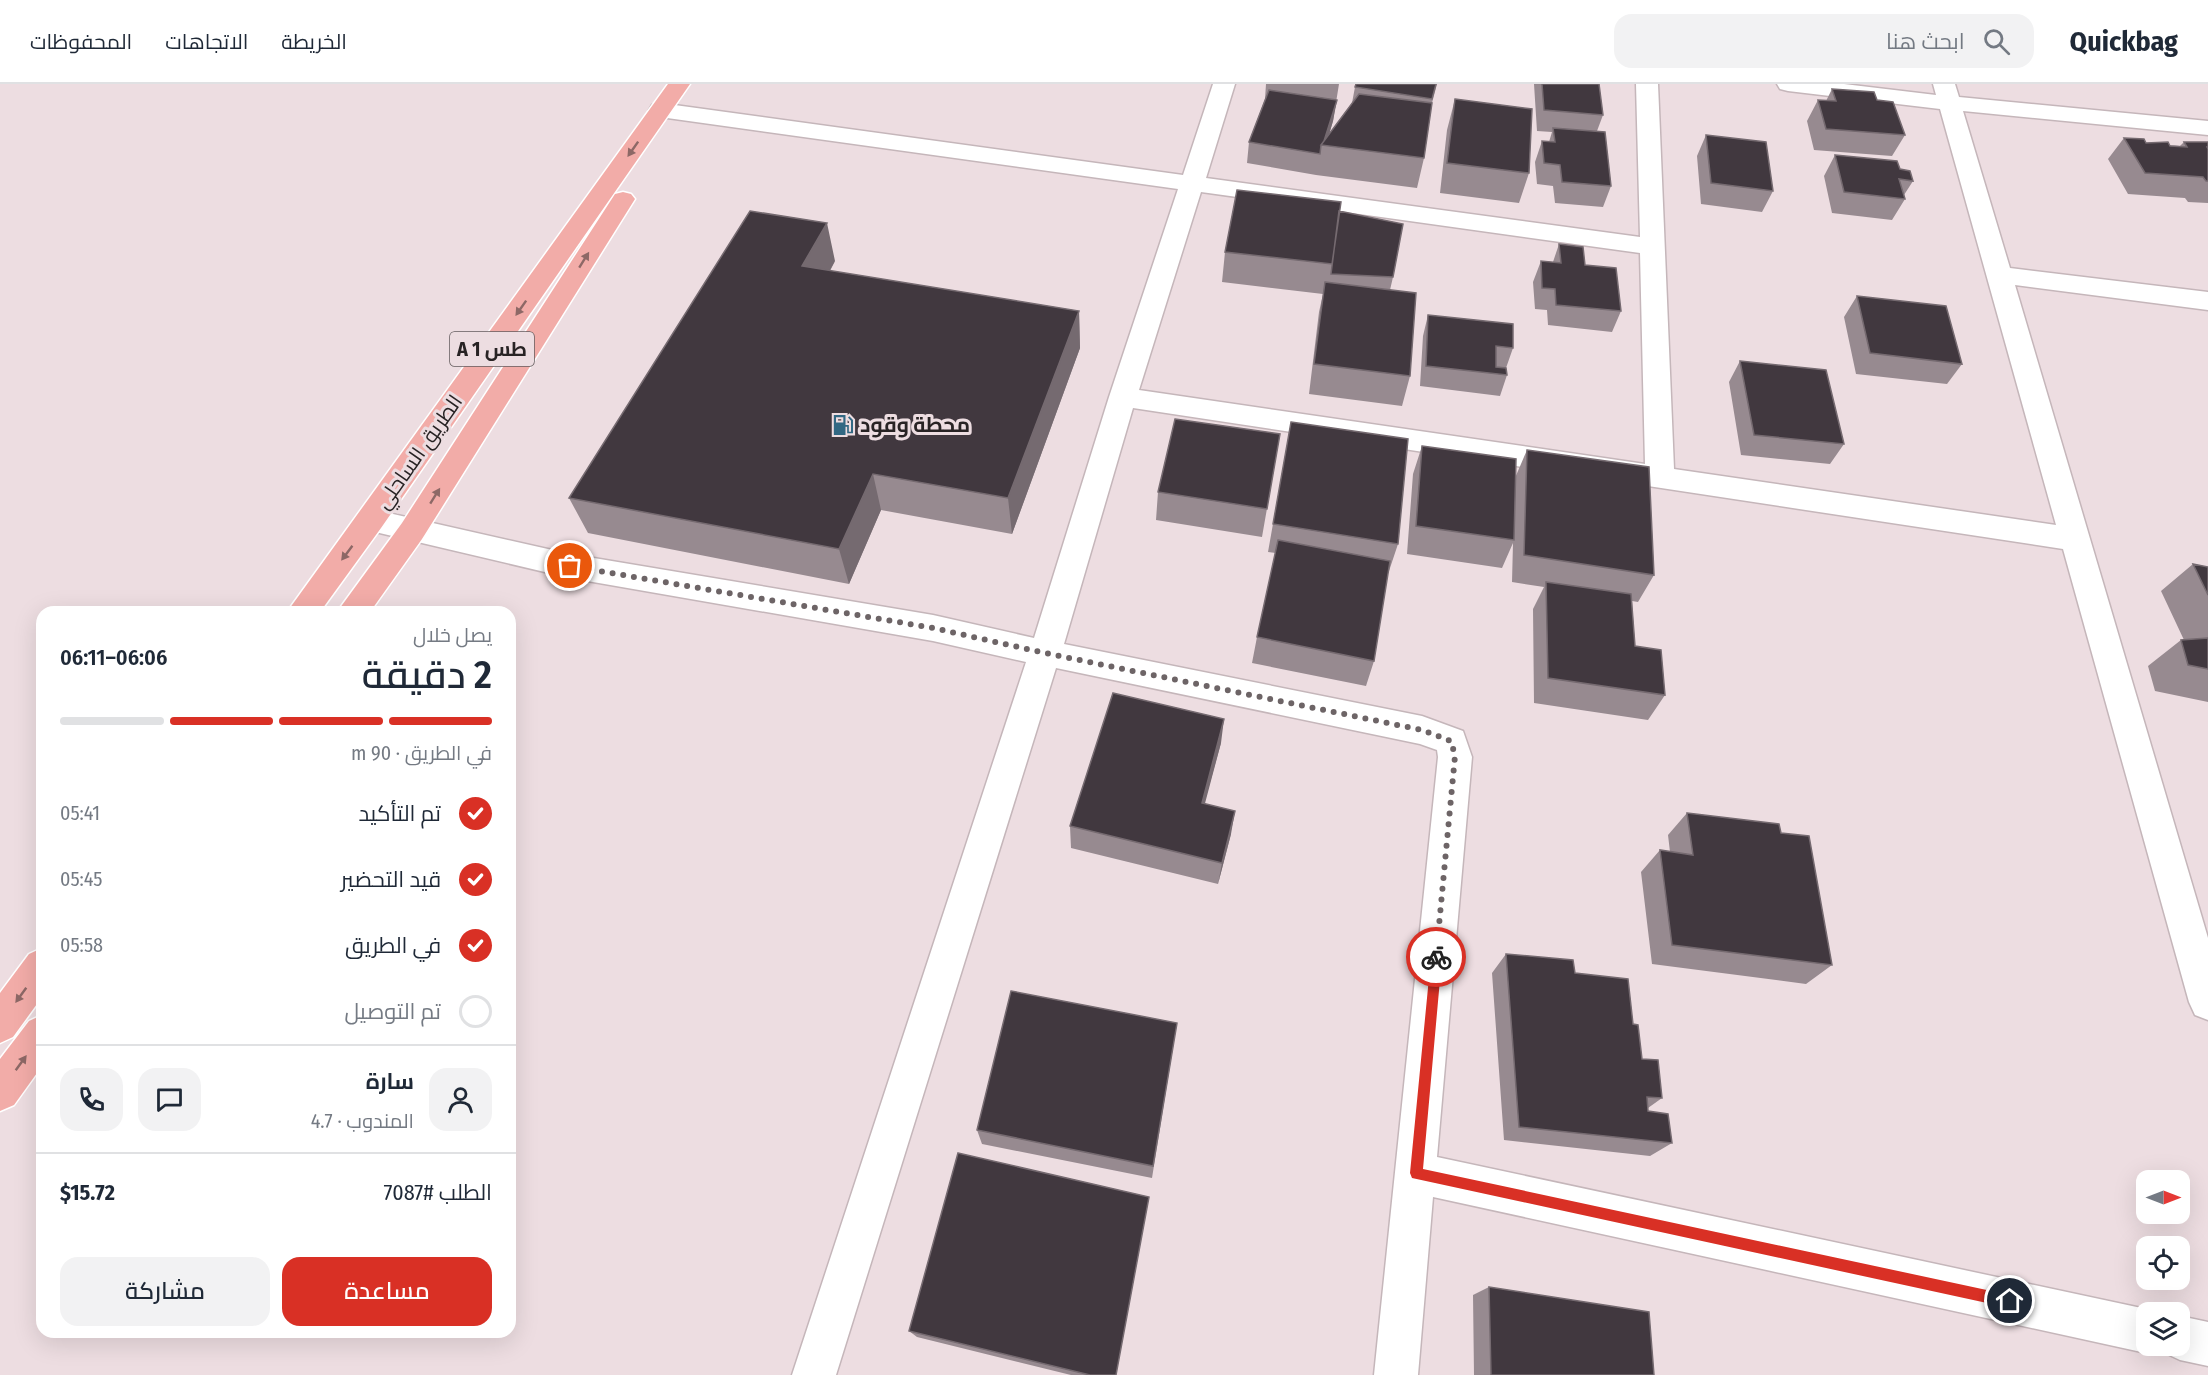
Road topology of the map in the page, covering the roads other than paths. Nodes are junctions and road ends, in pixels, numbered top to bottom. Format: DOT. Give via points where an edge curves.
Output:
graph roads {
  1 [pos="679,84"];
  2 [pos="699,84"];
  3 [pos="1224,84"];
  4 [pos="1647,84"];
  5 [pos="1788,84"];
  6 [pos="1946,93"];
  7 [pos="669,112"];
  8 [pos="2208,128"];
  9 [pos="1190,184"];
  10 [pos="1652,247"];
  11 [pos="1999,275"];
  12 [pos="2208,301"];
  13 [pos="1123,397"];
  14 [pos="1660,478"];
  15 [pos="371,520"];
  16 [pos="412,531"];
  17 [pos="2075,539"];
  18 [pos="307,606"];
  19 [pos="357,606"];
  20 [pos="1045,653"];
  21 [pos="36,974"];
  22 [pos="2208,1002"];
  23 [pos="0,1024"];
  24 [pos="36,1042"];
  25 [pos="0,1092"];
  26 [pos="1416,1173"];
  27 [pos="2136,1329"];
  28 [pos="2190,1340"];
  29 [pos="2208,1344"];
  30 [pos="814,1375"];
  31 [pos="1396,1375"];
  1 -- 7 [label="highway, الطريق الساحلي / A 1 طس"];
  2 -- 7 [label="highway, A 1 طس"];
  3 -- 9 [label="street"];
  4 -- 10 [label="street"];
  5 -- 6 [label="street"];
  6 -- 8 [label="street"];
  6 -- 11 [label="street"];
  7 -- 9 [label="street"];
  7 -- 15 [label="highway, الطريق الساحلي / A 1 طس, one-way"];
  16 -- 7 [label="highway, A 1 طس, one-way"];
  9 -- 10 [label="street"];
  9 -- 13 [label="street"];
  10 -- 14 [label="street"];
  11 -- 12 [label="street"];
  11 -- 17 [label="street"];
  13 -- 14 [label="street"];
  13 -- 20 [label="street"];
  14 -- 17 [label="street"];
  15 -- 16 [label="street"];
  15 -- 18 [label="highway, الطريق الساحلي / A 1 طس, one-way"];
  16 -- 19 [label="highway, A 1 طس"];
  16 -- 20 [label="street" via="570,566 933,628"];
  17 -- 22 [label="street"];
  20 -- 26 [label="street" via="1422,730 1451,741 1455,756"];
  20 -- 30 [label="street"];
  21 -- 23 [label="highway, one-way"];
  25 -- 24 [label="highway, one-way"];
  26 -- 27 [label="street"];
  26 -- 31 [label="street"];
  28 -- 29 [label="street"];
}
